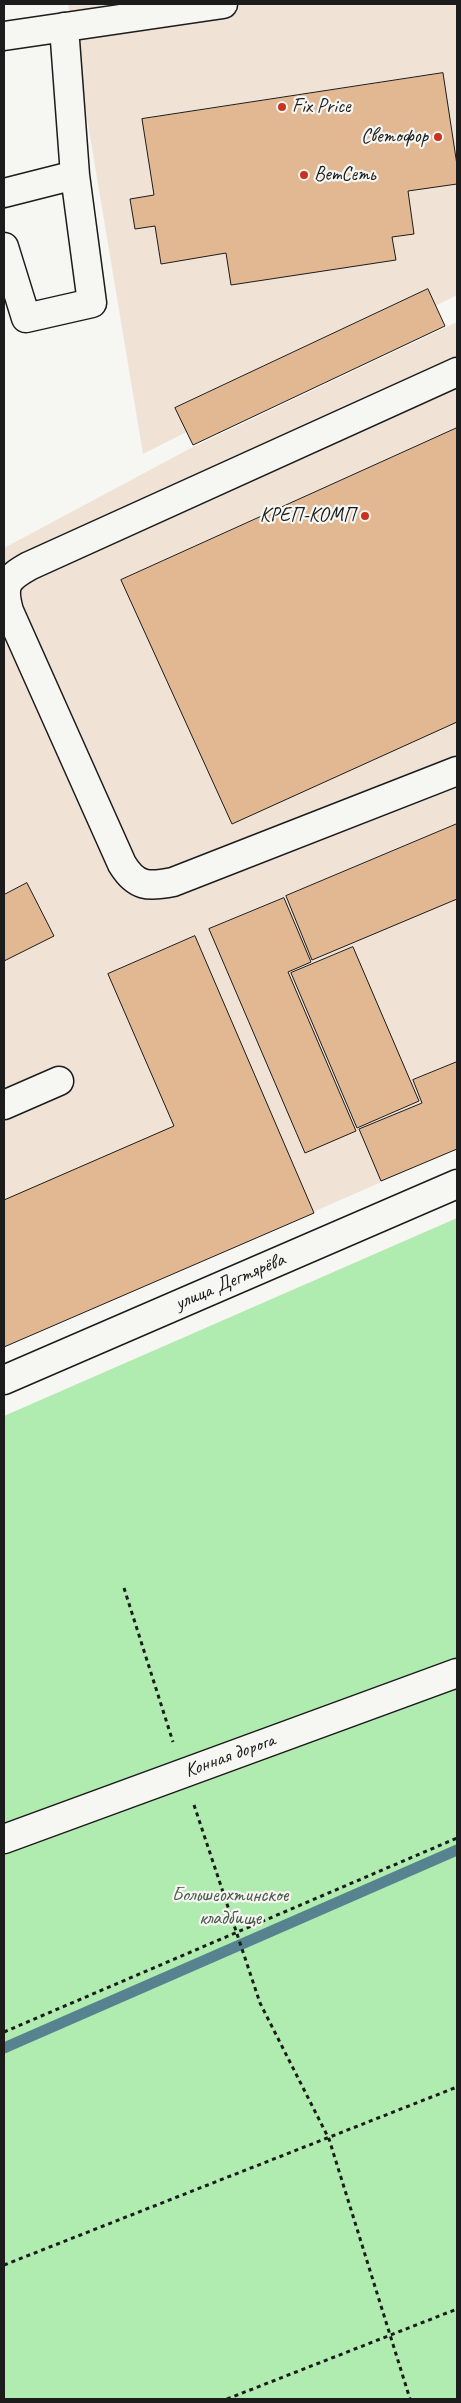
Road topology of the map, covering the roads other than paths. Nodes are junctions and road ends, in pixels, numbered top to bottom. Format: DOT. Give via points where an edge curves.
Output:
graph roads {
  1 [pos="223,4"];
  2 [pos="64,27"];
  3 [pos="4,36"];
  4 [pos="75,175"];
  5 [pos="4,192"];
  6 [pos="4,247"];
  7 [pos="457,372"];
  8 [pos="457,771"];
  9 [pos="59,1081"];
  10 [pos="4,1105"];
  11 [pos="457,1184"];
  12 [pos="4,1380"];
  13 [pos="457,1672"];
  14 [pos="4,1839"];
  1 -- 2 [label="street"];
  2 -- 3 [label="street"];
  2 -- 4 [label="street"];
  4 -- 5 [label="street"];
  4 -- 6 [label="street" via="92,303 26,318"];
  7 -- 8 [label="street" via="29,566 6,584 5,596 122,864 130,877 143,884 173,882"];
  9 -- 10 [label="street"];
  11 -- 12 [label="street, улица Дегтярёва"];
  13 -- 14 [label="street, Конная дорога"];
}
